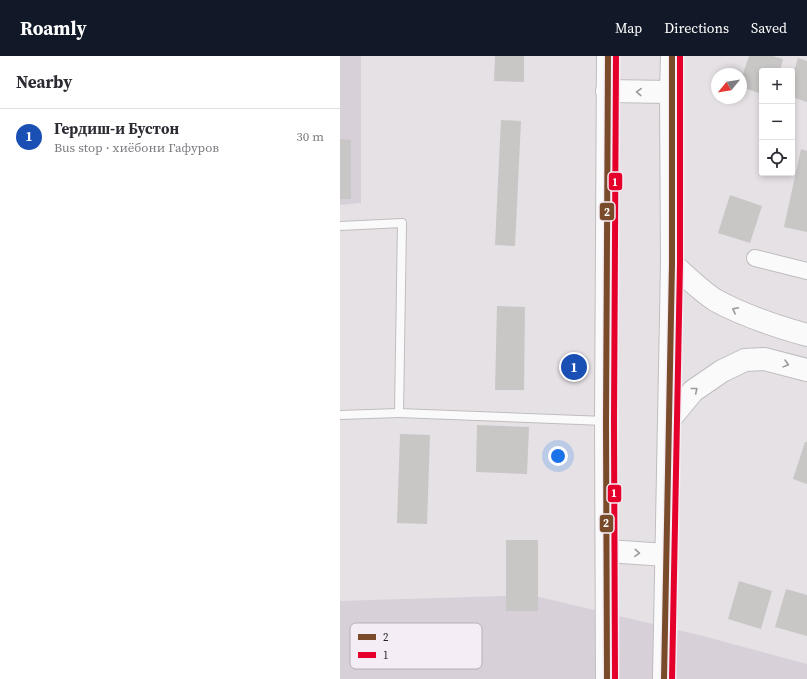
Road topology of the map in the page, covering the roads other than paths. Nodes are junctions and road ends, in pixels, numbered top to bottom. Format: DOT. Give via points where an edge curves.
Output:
graph roads {
  1 [pos="608,56"];
  2 [pos="672,56"];
  3 [pos="607,91"];
  4 [pos="671,92"];
  5 [pos="340,226"];
  6 [pos="755,258"];
  7 [pos="672,264"];
  8 [pos="807,271"];
  9 [pos="807,335"];
  10 [pos="807,370"];
  11 [pos="399,413"];
  12 [pos="340,415"];
  13 [pos="670,419"];
  14 [pos="606,422"];
  15 [pos="607,551"];
  16 [pos="666,555"];
  17 [pos="608,679"];
  18 [pos="664,679"];
  1 -- 3 [label="main road"];
  2 -- 4 [label="main road"];
  4 -- 3 [label="main road, one-way"];
  3 -- 14 [label="main road"];
  4 -- 7 [label="main road"];
  5 -- 11 [label="lane" via="402,223"];
  6 -- 8 [label="street"];
  9 -- 7 [label="main road, one-way" via="771,325 714,299"];
  7 -- 13 [label="main road"];
  13 -- 10 [label="main road, one-way" via="693,391 722,371 745,360 764,359"];
  11 -- 12 [label="lane"];
  11 -- 14 [label="lane"];
  13 -- 16 [label="main road"];
  14 -- 15 [label="main road"];
  15 -- 16 [label="main road, one-way"];
  15 -- 17 [label="main road"];
  16 -- 18 [label="main road"];
}
